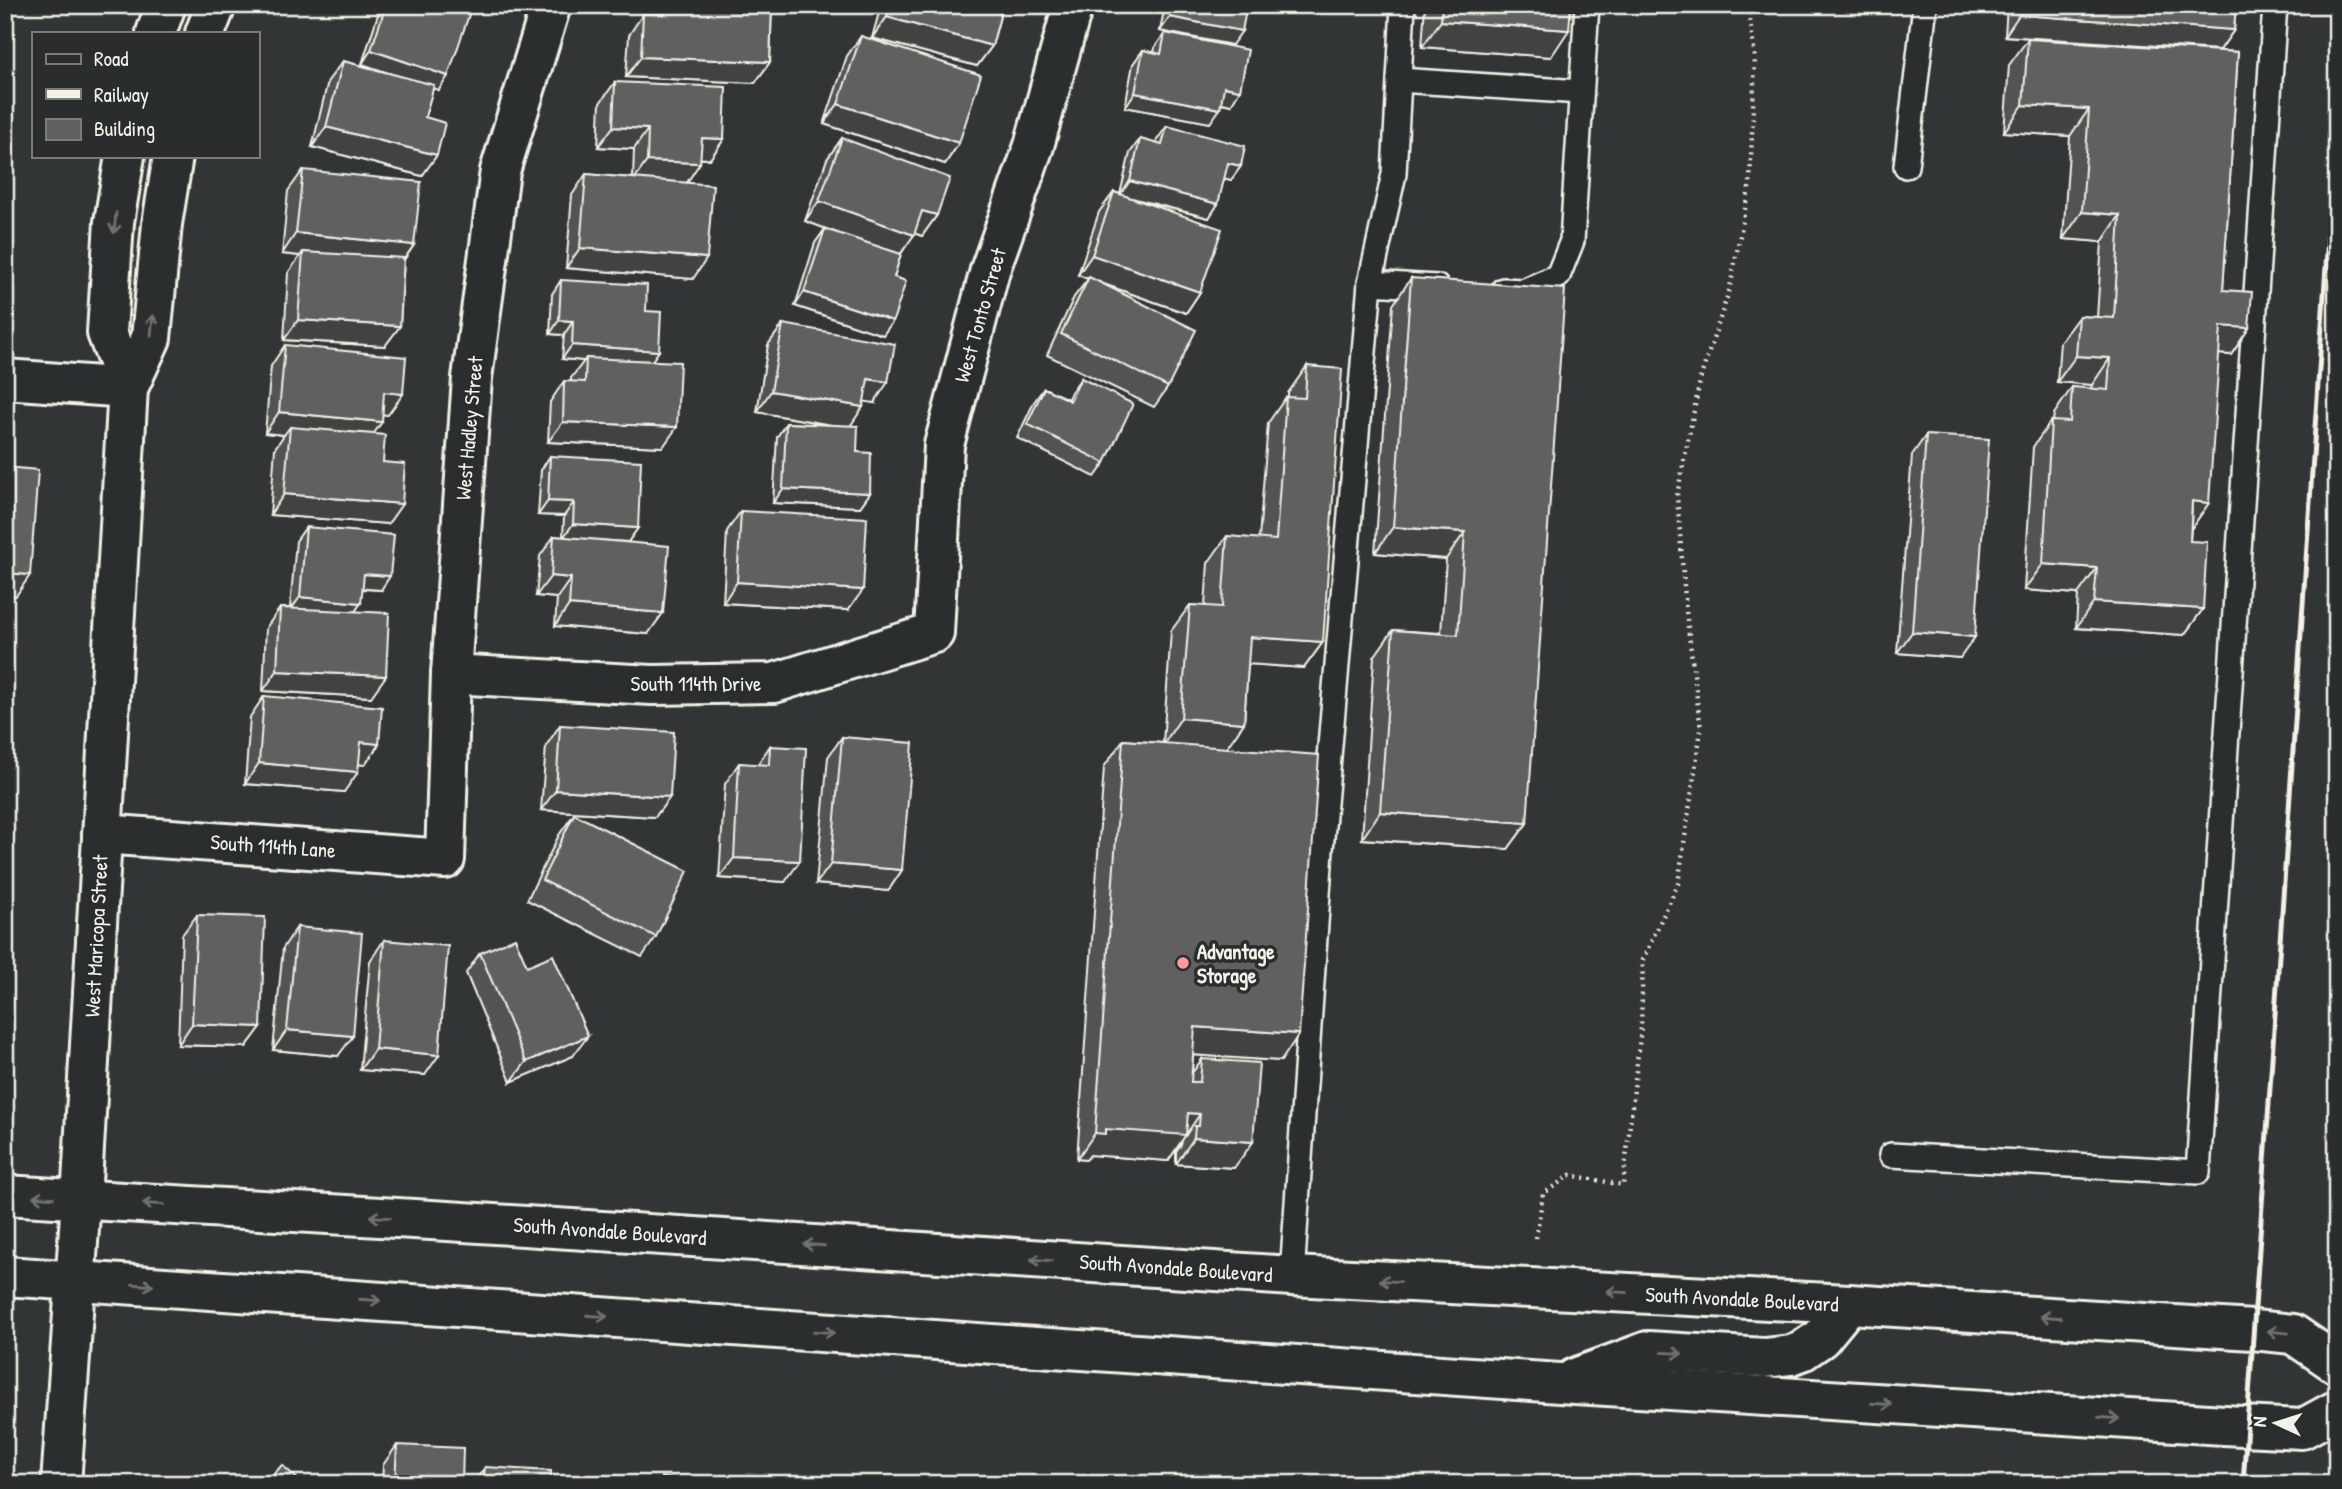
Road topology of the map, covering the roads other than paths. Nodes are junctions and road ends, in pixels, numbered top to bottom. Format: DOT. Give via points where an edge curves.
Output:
graph roads {
  1 [pos="166,5"];
  2 [pos="216,5"];
  3 [pos="551,5"];
  4 [pos="1073,5"];
  5 [pos="1404,5"];
  6 [pos="1587,5"];
  7 [pos="1925,5"];
  8 [pos="2275,5"];
  9 [pos="156,32"];
  10 [pos="205,32"];
  11 [pos="1399,80"];
  12 [pos="1581,92"];
  13 [pos="125,158"];
  14 [pos="173,158"];
  15 [pos="1906,166"];
  16 [pos="1370,283"];
  17 [pos="1454,287"];
  18 [pos="1482,289"];
  19 [pos="5,379"];
  20 [pos="128,388"];
  21 [pos="934,633"];
  22 [pos="451,674"];
  23 [pos="102,834"];
  24 [pos="445,859"];
  25 [pos="1891,1155"];
  26 [pos="5,1195"];
  27 [pos="81,1200"];
  28 [pos="5,1276"];
  29 [pos="1292,1276"];
  30 [pos="75,1280"];
  31 [pos="1849,1304"];
  32 [pos="2337,1364"];
  33 [pos="1560,1383"];
  34 [pos="2337,1410"];
  35 [pos="61,1484"];
  1 -- 9 [label="main road"];
  2 -- 10 [label="main road"];
  3 -- 22 [label="main road, West Hadley Street" via="500,171 472,378"];
  4 -- 21 [label="main road, West Tonto Street" via="1034,146 990,270 944,445"];
  5 -- 11 [label="lane"];
  6 -- 12 [label="lane"];
  7 -- 15 [label="lane"];
  8 -- 25 [label="lane" via="2198,1172"];
  11 -- 12 [label="lane"];
  11 -- 16 [label="lane" via="1394,174"];
  12 -- 18 [label="lane" via="1572,240 1558,275 1523,291"];
  13 -- 20 [label="main road, West Maricopa Street, one-way" via="114,222 107,333"];
  20 -- 14 [label="main road, West Maricopa Street, one-way" via="151,338"];
  16 -- 17 [label="lane"];
  16 -- 29 [label="lane" via="1321,850"];
  19 -- 20 [label="main road"];
  20 -- 23 [label="main road, West Maricopa Street"];
  21 -- 22 [label="main road, South 114th Drive" via="774,683 652,685"];
  22 -- 24 [label="main road, West Hadley Street"];
  23 -- 24 [label="main road, South 114th Lane"];
  23 -- 27 [label="main road, West Maricopa Street"];
  27 -- 26 [label="main road, South Avondale Boulevard, one-way"];
  29 -- 27 [label="main road, South Avondale Boulevard, one-way"];
  27 -- 30 [label="main road, West Maricopa Street"];
  28 -- 30 [label="main road"];
  31 -- 29 [label="main road, South Avondale Boulevard, one-way"];
  30 -- 33 [label="main road, one-way"];
  30 -- 35 [label="main road, West Maricopa Street"];
  32 -- 31 [label="main road, South Avondale Boulevard, one-way" via="2293,1334"];
  33 -- 31 [label="main road, one-way" via="1648,1351 1765,1358 1791,1355 1821,1338"];
  33 -- 34 [label="main road, one-way" via="2302,1429"];
}
